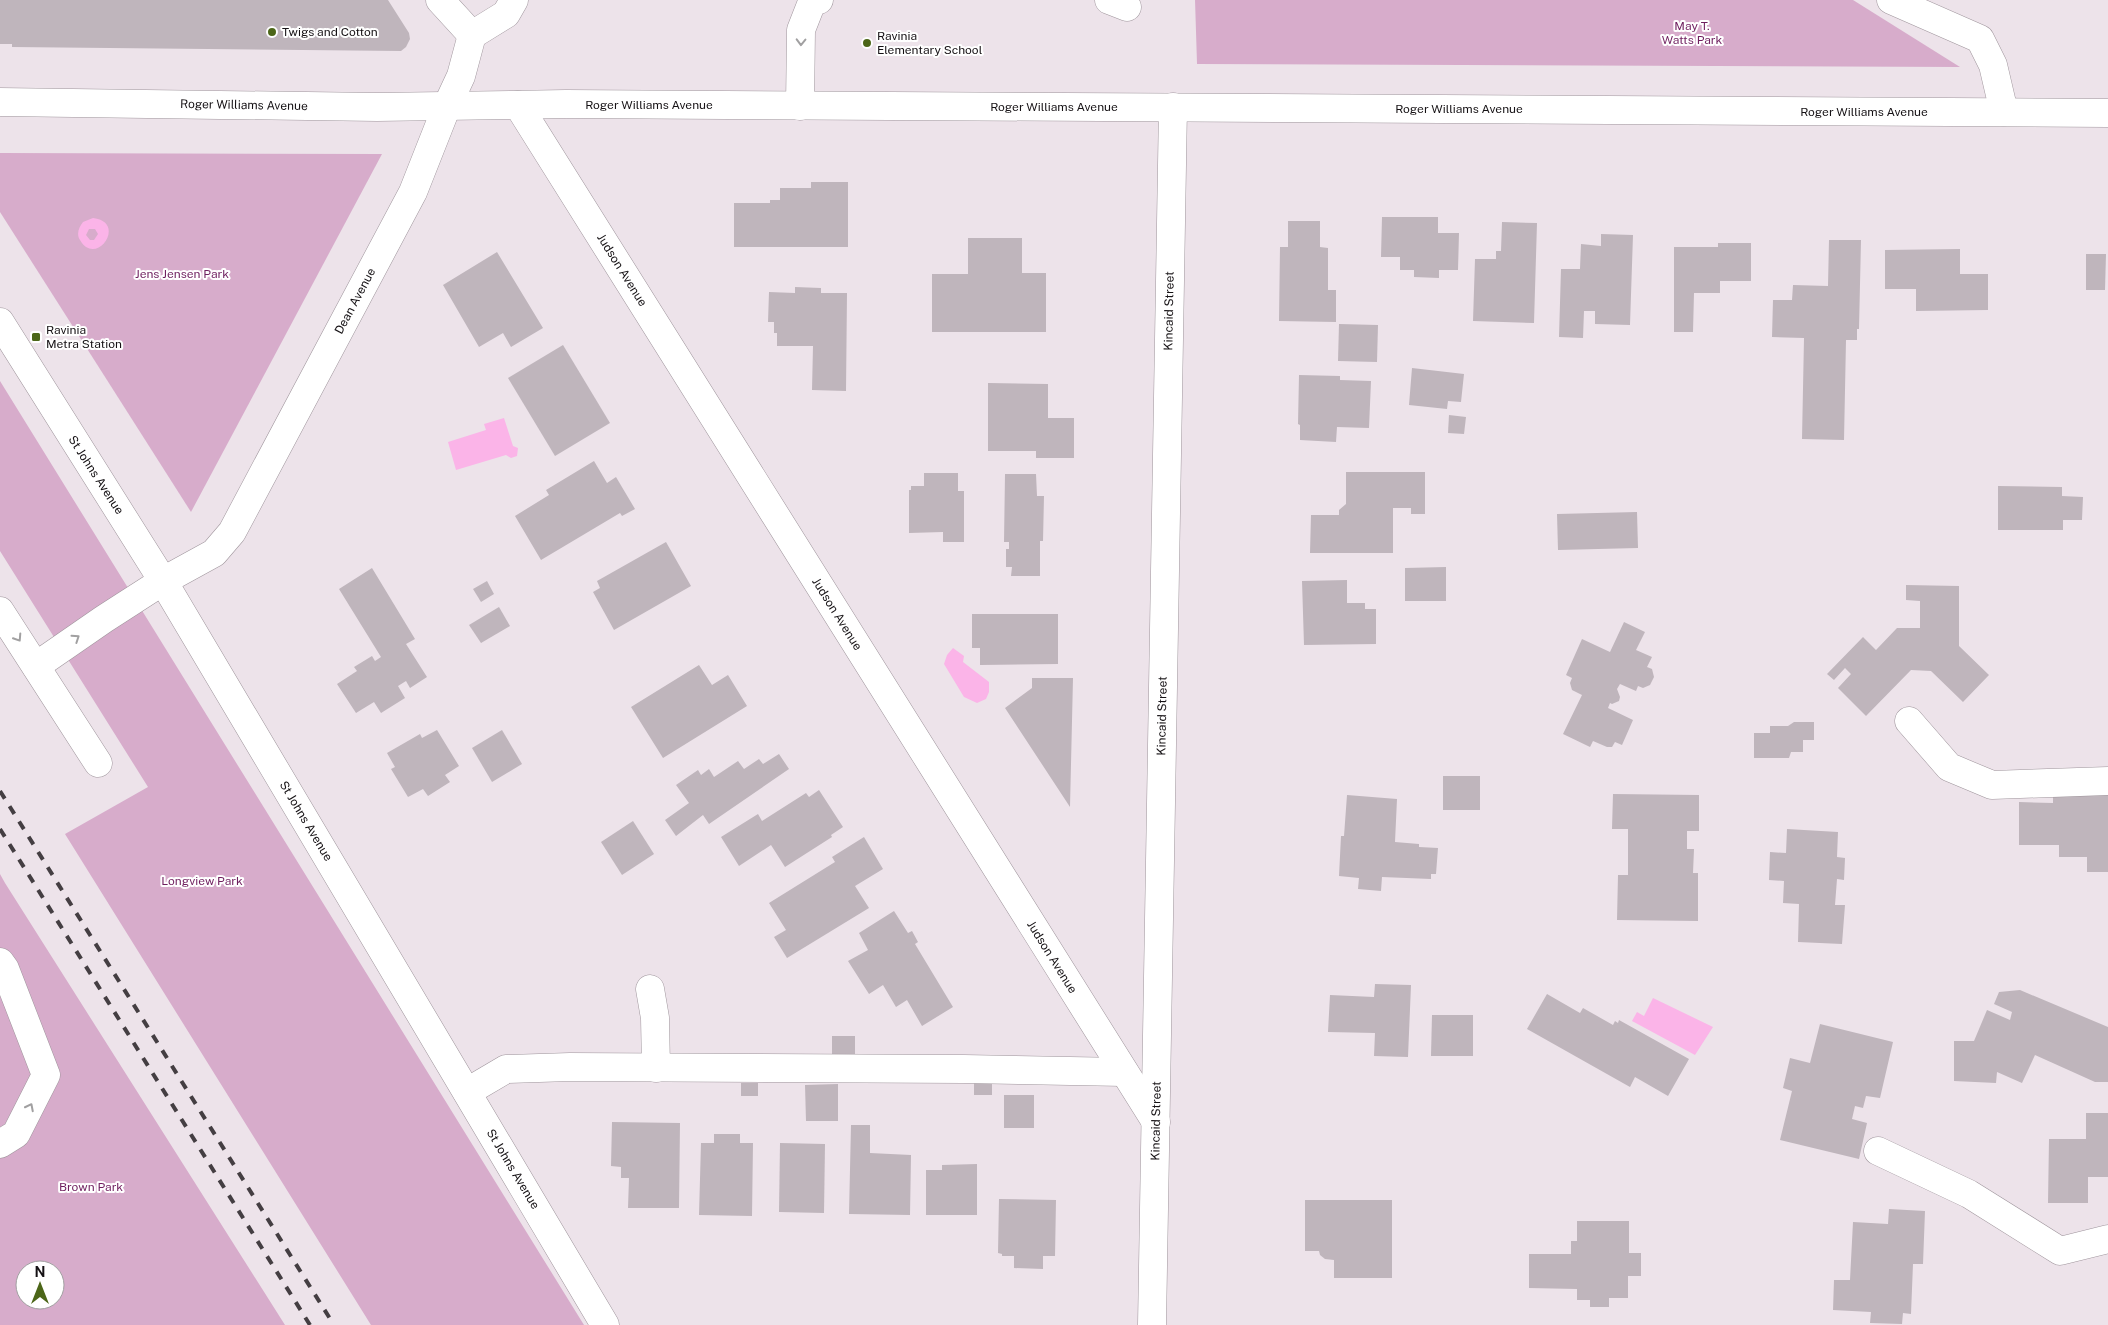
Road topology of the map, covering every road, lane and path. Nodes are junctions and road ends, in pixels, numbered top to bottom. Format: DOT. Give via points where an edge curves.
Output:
graph roads {
  1 [pos="440,0"];
  2 [pos="514,0"];
  3 [pos="818,0"];
  4 [pos="1891,0"];
  5 [pos="472,35"];
  6 [pos="0,102"];
  7 [pos="518,105"];
  8 [pos="447,106"];
  9 [pos="800,106"];
  10 [pos="1173,107"];
  11 [pos="2004,112"];
  12 [pos="2108,113"];
  13 [pos="0,322"];
  14 [pos="8,355"];
  15 [pos="163,581"];
  16 [pos="0,611"];
  17 [pos="36,666"];
  18 [pos="1909,721"];
  19 [pos="98,763"];
  20 [pos="2108,781"];
  21 [pos="0,962"];
  22 [pos="650,989"];
  23 [pos="656,1068"];
  24 [pos="1124,1072"];
  25 [pos="467,1092"];
  26 [pos="1156,1122"];
  27 [pos="0,1144"];
  28 [pos="1878,1151"];
  29 [pos="2108,1239"];
  30 [pos="605,1325"];
  31 [pos="1152,1325"];
  1 -- 5 [label="street"];
  2 -- 5 [label="street" via="506,14"];
  3 -- 9 [label="street, one-way" via="812,2 801,30"];
  4 -- 11 [label="street" via="1980,39 1993,65"];
  5 -- 8 [label="street, Dean Avenue" via="461,76"];
  6 -- 8 [label="street, Roger Williams Avenue"];
  7 -- 8 [label="street, Roger Williams Avenue"];
  7 -- 9 [label="street, Roger Williams Avenue"];
  7 -- 24 [label="street, Judson Avenue"];
  8 -- 15 [label="street, Dean Avenue" via="413,192 232,532 214,552"];
  9 -- 10 [label="street, Roger Williams Avenue"];
  10 -- 11 [label="street, Roger Williams Avenue"];
  10 -- 26 [label="street, Kincaid Street"];
  11 -- 12 [label="street, Roger Williams Avenue"];
  13 -- 14 [label="street, St Johns Avenue"];
  14 -- 15 [label="street, St Johns Avenue"];
  17 -- 15 [label="street, Dean Avenue, one-way"];
  15 -- 25 [label="street, St Johns Avenue"];
  16 -- 17 [label="street, one-way"];
  17 -- 19 [label="street"];
  18 -- 20 [label="street" via="1949,767 1992,785"];
  27 -- 21 [label="street, one-way" via="16,1134 46,1075"];
  22 -- 23 [label="street" via="655,1018"];
  23 -- 24 [label="street"];
  23 -- 25 [label="street" via="506,1069"];
  24 -- 26 [label="street, Judson Avenue"];
  25 -- 30 [label="street, St Johns Avenue"];
  26 -- 31 [label="street, Kincaid Street"];
  28 -- 29 [label="street" via="1969,1194 2060,1251"];
}
